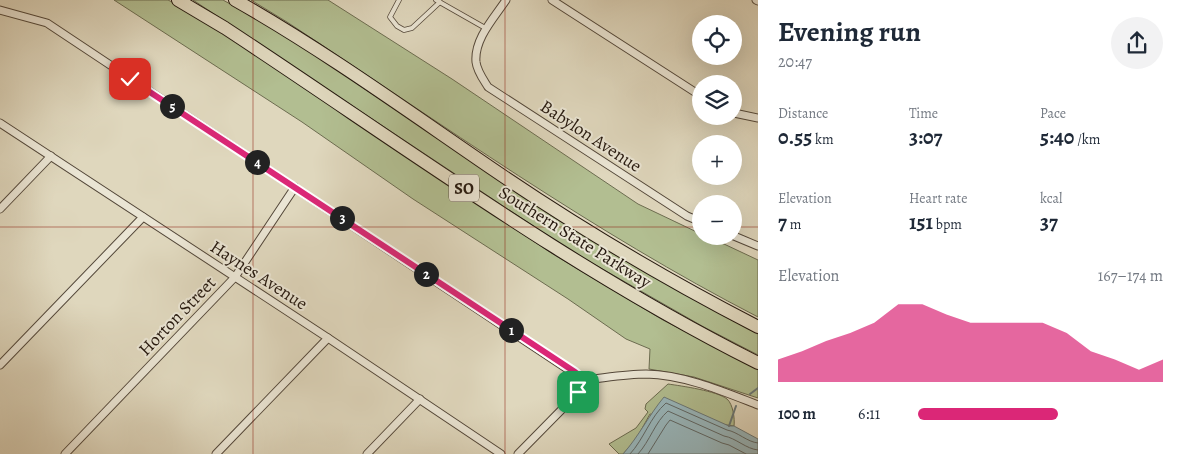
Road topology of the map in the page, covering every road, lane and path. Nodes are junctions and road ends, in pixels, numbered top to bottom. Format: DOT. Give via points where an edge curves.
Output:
graph roads {
  1 [pos="178,0"];
  2 [pos="235,0"];
  3 [pos="399,0"];
  4 [pos="506,0"];
  5 [pos="552,0"];
  6 [pos="438,1"];
  7 [pos="0,10"];
  8 [pos="487,29"];
  9 [pos="692,90"];
  10 [pos="742,115"];
  11 [pos="758,118"];
  12 [pos="0,123"];
  13 [pos="51,156"];
  14 [pos="295,187"];
  15 [pos="0,209"];
  16 [pos="143,217"];
  17 [pos="692,218"];
  18 [pos="742,239"];
  19 [pos="758,246"];
  20 [pos="235,277"];
  21 [pos="758,327"];
  22 [pos="328,338"];
  23 [pos="758,362"];
  24 [pos="0,364"];
  25 [pos="584,380"];
  26 [pos="420,399"];
  27 [pos="758,405"];
  28 [pos="64,454"];
  29 [pos="216,454"];
  30 [pos="366,454"];
  31 [pos="501,454"];
  32 [pos="518,454"];
  1 -- 23 [label="highway, Southern State Parkway / SO" via="555,248 648,304"];
  2 -- 21 [label="highway, Southern State Parkway / SO" via="571,220 684,288"];
  3 -- 6 [label="lane" via="390,16 404,30 412,28"];
  4 -- 8 [label="street"];
  5 -- 9 [label="street"];
  6 -- 8 [label="lane"];
  7 -- 14 [label="street" via="47,23"];
  8 -- 17 [label="street, Babylon Avenue" via="477,50 476,64 488,87"];
  10 -- 11 [label="street"];
  12 -- 13 [label="street, Haynes Avenue"];
  13 -- 15 [label="street"];
  13 -- 16 [label="street, Haynes Avenue"];
  14 -- 20 [label="street, Horton Street"];
  14 -- 25 [label="street"];
  16 -- 20 [label="street, Haynes Avenue"];
  16 -- 24 [label="street"];
  18 -- 19 [label="street"];
  20 -- 22 [label="street, Haynes Avenue"];
  20 -- 28 [label="street, Horton Street"];
  22 -- 26 [label="street, Haynes Avenue"];
  22 -- 29 [label="street"];
  25 -- 27 [label="street" via="646,374 675,378 703,384"];
  25 -- 32 [label="street" via="578,392"];
  26 -- 30 [label="street"];
  26 -- 31 [label="street, Haynes Avenue"];
}
